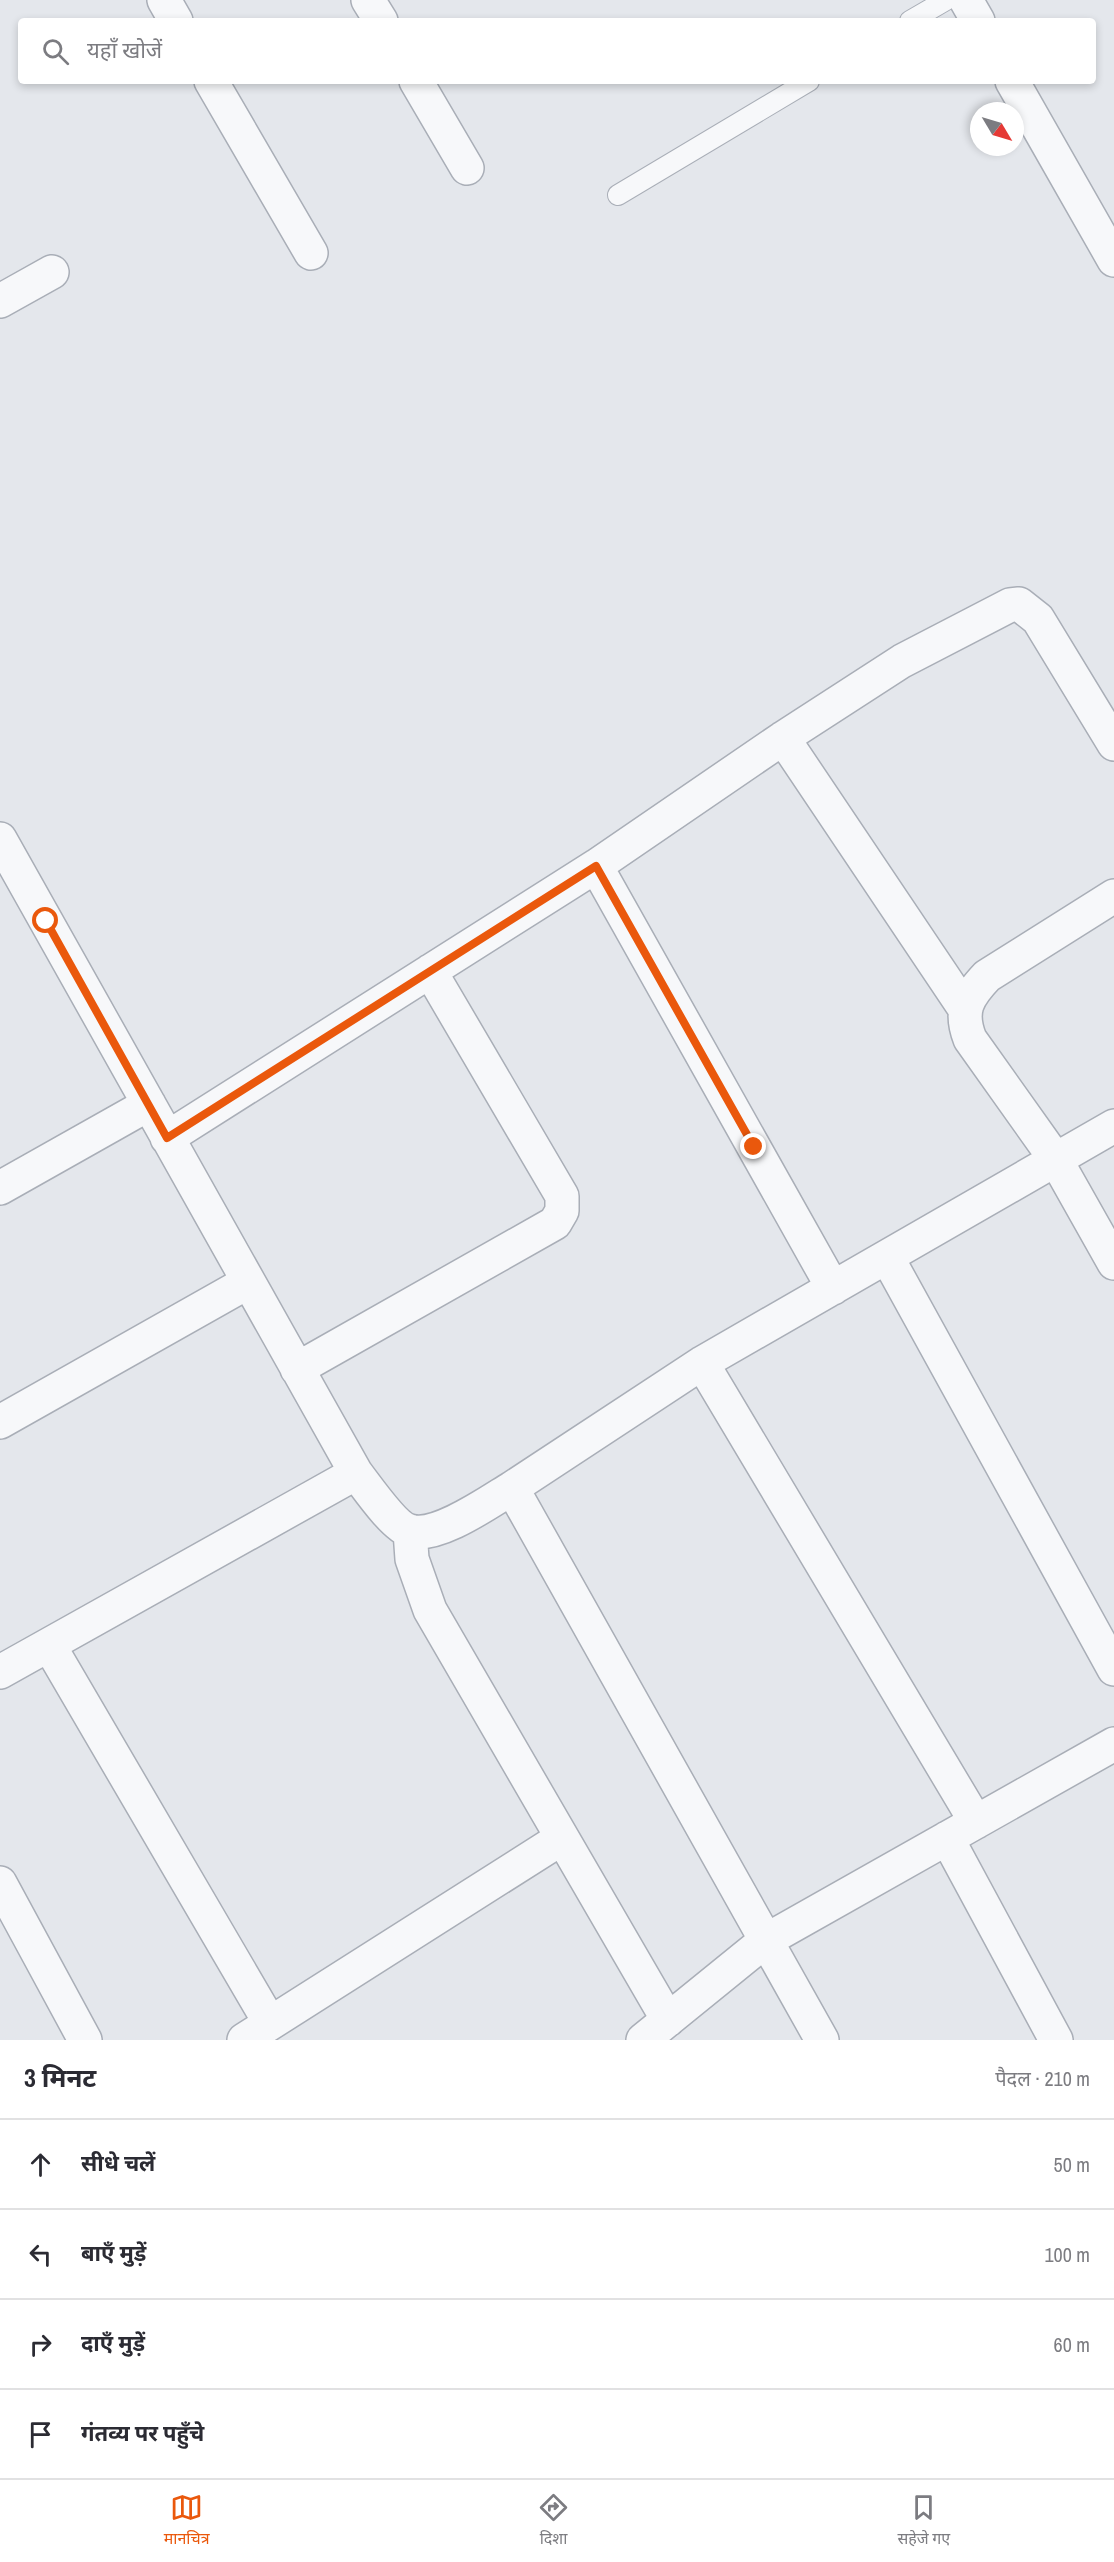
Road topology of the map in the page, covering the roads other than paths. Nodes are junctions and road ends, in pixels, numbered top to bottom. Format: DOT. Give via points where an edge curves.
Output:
graph roads {
  1 [pos="164,0"];
  2 [pos="368,0"];
  3 [pos="946,0"];
  4 [pos="966,0"];
  5 [pos="174,18"];
  6 [pos="379,18"];
  7 [pos="915,18"];
  8 [pos="976,18"];
  9 [pos="213,84"];
  10 [pos="418,84"];
  11 [pos="804,84"];
  12 [pos="1014,84"];
  13 [pos="467,168"];
  14 [pos="618,195"];
  15 [pos="311,253"];
  16 [pos="1114,260"];
  17 [pos="52,272"];
  18 [pos="0,301"];
  19 [pos="783,738"];
  20 [pos="1114,744"];
  21 [pos="0,839"];
  22 [pos="596,866"];
  23 [pos="1114,896"];
  24 [pos="430,971"];
  25 [pos="965,1009"];
  26 [pos="149,1104"];
  27 [pos="1114,1126"];
  28 [pos="167,1138"];
  29 [pos="1056,1160"];
  30 [pos="0,1188"];
  31 [pos="887,1257"];
  32 [pos="1114,1263"];
  33 [pos="248,1282"];
  34 [pos="833,1288"];
  35 [pos="702,1364"];
  36 [pos="297,1370"];
  37 [pos="0,1422"];
  38 [pos="356,1473"];
  39 [pos="512,1488"];
  40 [pos="410,1531"];
  41 [pos="49,1645"];
  42 [pos="1114,1669"];
  43 [pos="0,1672"];
  44 [pos="1114,1744"];
  45 [pos="976,1822"];
  46 [pos="562,1838"];
  47 [pos="947,1838"];
  48 [pos="0,1883"];
  49 [pos="765,1941"];
  50 [pos="668,2020"];
  51 [pos="257,2032"];
  52 [pos="85,2040"];
  53 [pos="643,2040"];
  54 [pos="822,2040"];
  55 [pos="1056,2040"];
  1 -- 5 [label="street"];
  2 -- 6 [label="street"];
  3 -- 7 [label="lane"];
  4 -- 8 [label="street"];
  9 -- 15 [label="street"];
  10 -- 13 [label="street"];
  11 -- 14 [label="lane"];
  12 -- 16 [label="street"];
  17 -- 18 [label="street"];
  19 -- 20 [label="street" via="902,661 1010,605 1019,604 1038,619"];
  19 -- 22 [label="street"];
  19 -- 25 [label="street"];
  21 -- 26 [label="street"];
  22 -- 24 [label="street"];
  22 -- 34 [label="street"];
  23 -- 25 [label="street" via="987,976 972,992"];
  24 -- 28 [label="street"];
  24 -- 36 [label="street" via="562,1196 562,1211 555,1223"];
  25 -- 29 [label="street" via="964,1025 970,1039"];
  26 -- 28 [label="street"];
  26 -- 30 [label="street"];
  27 -- 29 [label="street"];
  28 -- 33 [label="street"];
  29 -- 31 [label="street"];
  29 -- 32 [label="street"];
  31 -- 34 [label="street"];
  31 -- 42 [label="street"];
  33 -- 36 [label="street"];
  33 -- 37 [label="street"];
  34 -- 35 [label="street"];
  35 -- 39 [label="street"];
  35 -- 45 [label="street"];
  36 -- 38 [label="street"];
  38 -- 40 [label="street" via="399,1524"];
  38 -- 41 [label="street"];
  39 -- 40 [label="street" via="432,1531"];
  39 -- 49 [label="street"];
  40 -- 46 [label="street" via="414,1568 430,1610"];
  41 -- 43 [label="street"];
  41 -- 51 [label="street"];
  44 -- 45 [label="street"];
  45 -- 47 [label="street"];
  46 -- 50 [label="street"];
  46 -- 51 [label="street"];
  47 -- 49 [label="street"];
  47 -- 55 [label="street"];
  48 -- 52 [label="street"];
  49 -- 50 [label="street"];
  49 -- 54 [label="street"];
  50 -- 53 [label="street"];
}
